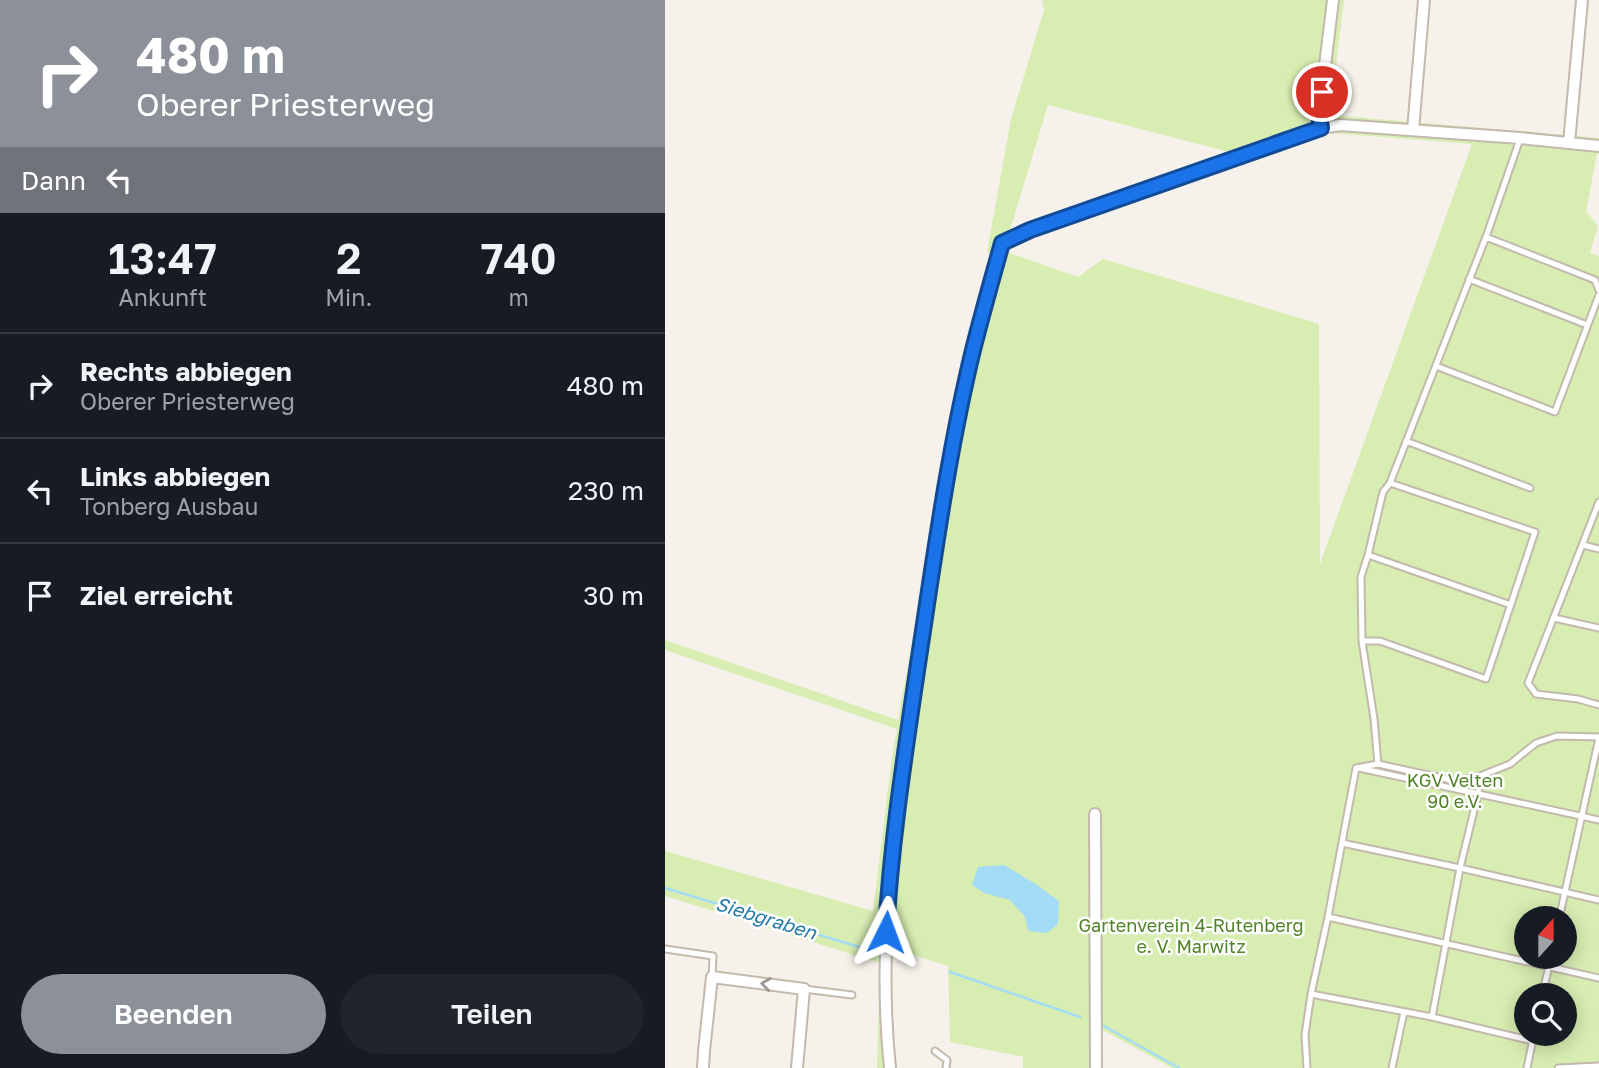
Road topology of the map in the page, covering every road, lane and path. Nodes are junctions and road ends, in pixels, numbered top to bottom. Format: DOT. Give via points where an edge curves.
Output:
graph roads {
  1 [pos="1333,0"];
  2 [pos="1424,0"];
  3 [pos="1582,0"];
  4 [pos="1321,128"];
  5 [pos="1413,130"];
  6 [pos="1520,138"];
  7 [pos="1569,143"];
  8 [pos="1599,146"];
  9 [pos="1486,237"];
  10 [pos="1469,279"];
  11 [pos="1599,293"];
  12 [pos="1587,325"];
  13 [pos="1436,366"];
  14 [pos="1406,441"];
  15 [pos="1390,483"];
  16 [pos="1530,488"];
  17 [pos="1599,502"];
  18 [pos="1583,545"];
  19 [pos="1599,549"];
  20 [pos="1369,555"];
  21 [pos="1511,605"];
  22 [pos="1555,618"];
  23 [pos="1599,628"];
  24 [pos="1362,640"];
  25 [pos="1599,705"];
  26 [pos="1599,737"];
  27 [pos="1378,764"];
  28 [pos="1356,768"];
  29 [pos="1480,776"];
  30 [pos="1478,794"];
  31 [pos="1095,814"];
  32 [pos="1581,816"];
  33 [pos="1599,820"];
  34 [pos="1342,843"];
  35 [pos="1460,868"];
  36 [pos="1565,892"];
  37 [pos="1599,900"];
  38 [pos="1562,906"];
  39 [pos="1328,917"];
  40 [pos="1446,943"];
  41 [pos="665,949"];
  42 [pos="1514,958"];
  43 [pos="1566,970"];
  44 [pos="712,977"];
  45 [pos="1599,978"];
  46 [pos="804,989"];
  47 [pos="1311,994"];
  48 [pos="852,995"];
  49 [pos="1404,1012"];
  50 [pos="1432,1017"];
  51 [pos="1514,1033"];
  52 [pos="1532,1046"];
  53 [pos="935,1051"];
  54 [pos="1599,1066"];
  55 [pos="703,1068"];
  56 [pos="797,1068"];
  57 [pos="890,1068"];
  58 [pos="946,1068"];
  59 [pos="1096,1068"];
  60 [pos="1307,1068"];
  61 [pos="1392,1068"];
  62 [pos="1527,1068"];
  63 [pos="1558,1068"];
  1 -- 4 [label="street"];
  2 -- 5 [label="street"];
  3 -- 7 [label="street"];
  4 -- 5 [label="street"];
  4 -- 57 [label="street" via="1002,243 954,443 908,727 885,955"];
  5 -- 6 [label="street"];
  6 -- 7 [label="street"];
  6 -- 9 [label="lane"];
  7 -- 8 [label="street"];
  9 -- 10 [label="lane"];
  9 -- 11 [label="lane" via="1595,280"];
  10 -- 12 [label="lane"];
  10 -- 13 [label="lane"];
  11 -- 12 [label="lane"];
  12 -- 13 [label="lane" via="1555,411"];
  13 -- 14 [label="lane"];
  14 -- 15 [label="lane"];
  14 -- 16 [label="lane"];
  15 -- 20 [label="lane" via="1383,492"];
  15 -- 21 [label="lane" via="1535,532"];
  17 -- 18 [label="lane"];
  18 -- 19 [label="lane"];
  18 -- 22 [label="lane"];
  20 -- 21 [label="lane"];
  20 -- 24 [label="lane" via="1361,577"];
  21 -- 24 [label="lane" via="1486,679 1380,640"];
  22 -- 23 [label="lane"];
  22 -- 25 [label="lane" via="1528,683 1536,694"];
  24 -- 27 [label="lane"];
  26 -- 29 [label="lane" via="1557,736"];
  26 -- 32 [label="lane"];
  27 -- 28 [label="lane"];
  27 -- 29 [label="lane" via="1456,781"];
  28 -- 30 [label="lane"];
  28 -- 34 [label="lane"];
  29 -- 30 [label="lane"];
  30 -- 32 [label="lane"];
  30 -- 35 [label="lane"];
  31 -- 59 [label="street"];
  32 -- 33 [label="lane"];
  32 -- 36 [label="lane"];
  34 -- 35 [label="lane"];
  34 -- 39 [label="lane"];
  35 -- 36 [label="lane"];
  35 -- 40 [label="lane"];
  36 -- 37 [label="lane"];
  36 -- 38 [label="lane"];
  39 -- 40 [label="lane"];
  39 -- 47 [label="lane"];
  40 -- 42 [label="lane"];
  40 -- 50 [label="lane"];
  41 -- 44 [label="lane" via="713,956"];
  43 -- 45 [label="lane"];
  46 -- 44 [label="street, one-way"];
  44 -- 55 [label="street"];
  46 -- 48 [label="lane"];
  46 -- 56 [label="street"];
  47 -- 49 [label="lane"];
  47 -- 60 [label="lane" via="1305,1035"];
  49 -- 50 [label="lane"];
  49 -- 61 [label="lane"];
  50 -- 51 [label="lane"];
  52 -- 62 [label="lane"];
  53 -- 58 [label="lane" via="947,1060"];
  54 -- 63 [label="lane"];
}
